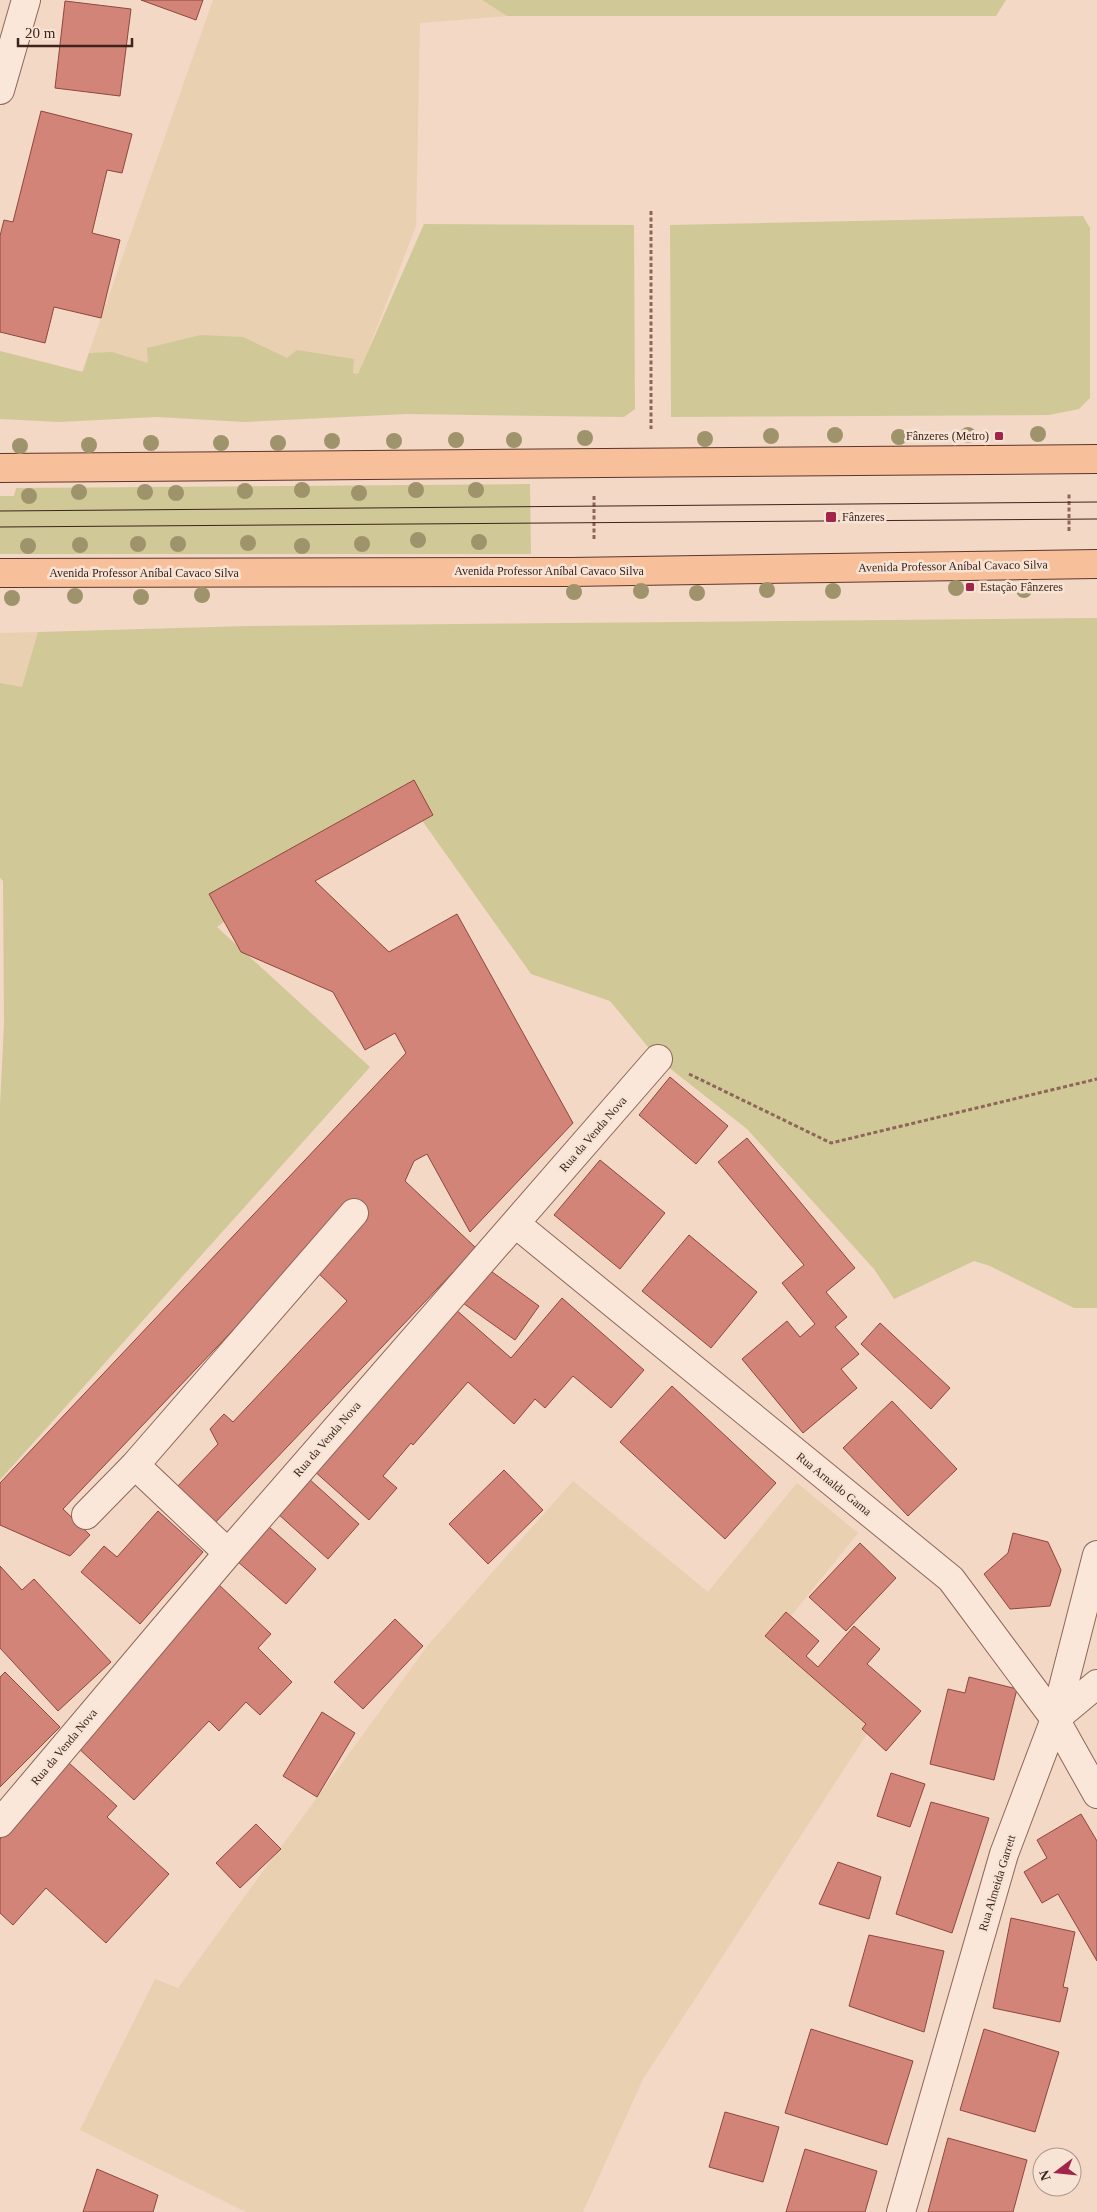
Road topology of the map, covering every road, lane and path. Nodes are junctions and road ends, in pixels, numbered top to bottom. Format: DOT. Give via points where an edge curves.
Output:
graph roads {
  1 [pos="26,0"];
  2 [pos="0,90"];
  3 [pos="651,211"];
  4 [pos="1097,459"];
  5 [pos="651,462"];
  6 [pos="0,468"];
  7 [pos="1069,486"];
  8 [pos="594,490"];
  9 [pos="1068,535"];
  10 [pos="593,548"];
  11 [pos="1097,564"];
  12 [pos="0,573"];
  13 [pos="658,1059"];
  14 [pos="1097,1079"];
  15 [pos="354,1213"];
  16 [pos="516,1224"];
  17 [pos="135,1465"];
  18 [pos="86,1515"];
  19 [pos="228,1552"];
  20 [pos="1097,1555"];
  21 [pos="1097,1684"];
  22 [pos="1055,1719"];
  23 [pos="1097,1794"];
  24 [pos="0,1823"];
  25 [pos="901,2212"];
  1 -- 2 [label="street"];
  3 -- 5 [label="path"];
  4 -- 5 [label="main road"];
  5 -- 6 [label="main road"];
  7 -- 9 [label="path"];
  8 -- 10 [label="path"];
  11 -- 12 [label="main road, Avenida Professor Aníbal Cavaco Silva" via="570,572"];
  13 -- 14 [label="path" via="830,1143"];
  13 -- 16 [label="street, Rua da Venda Nova"];
  15 -- 17 [label="street"];
  16 -- 19 [label="street, Rua da Venda Nova"];
  16 -- 22 [label="street, Rua Arnaldo Gama" via="951,1579"];
  17 -- 18 [label="street"];
  17 -- 19 [label="street"];
  19 -- 24 [label="street, Rua da Venda Nova"];
  20 -- 22 [label="street, Rua Almeida Garrett"];
  21 -- 22 [label="street"];
  22 -- 23 [label="street, Rua Arnaldo Gama"];
  22 -- 25 [label="street, Rua Almeida Garrett" via="1004,1854"];
}
